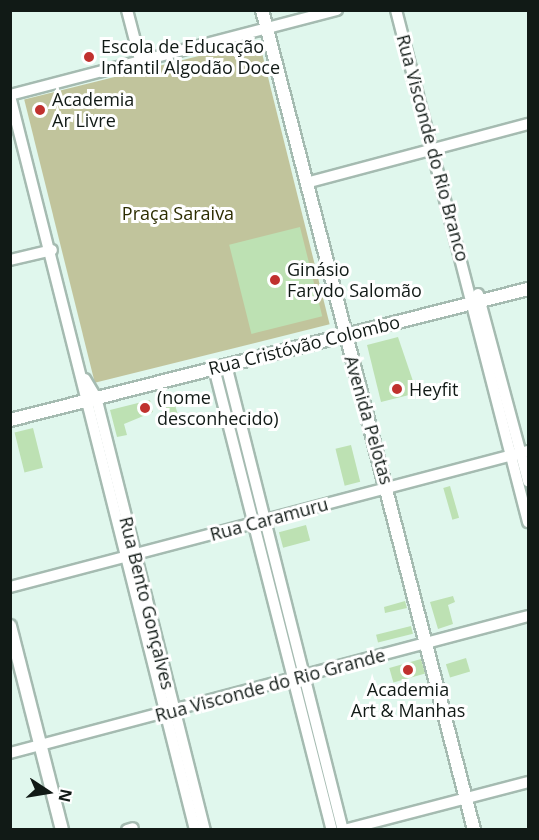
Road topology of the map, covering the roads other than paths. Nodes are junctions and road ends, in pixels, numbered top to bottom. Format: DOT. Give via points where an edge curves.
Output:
graph roads {
  1 [pos="127,10"];
  2 [pos="262,10"];
  3 [pos="337,10"];
  4 [pos="396,10"];
  5 [pos="266,29"];
  6 [pos="140,60"];
  7 [pos="10,95"];
  8 [pos="528,123"];
  9 [pos="432,150"];
  10 [pos="306,183"];
  11 [pos="52,250"];
  12 [pos="10,260"];
  13 [pos="528,289"];
  14 [pos="477,302"];
  15 [pos="345,334"];
  16 [pos="220,367"];
  17 [pos="502,375"];
  18 [pos="489,378"];
  19 [pos="90,399"];
  20 [pos="511,415"];
  21 [pos="500,418"];
  22 [pos="10,420"];
  23 [pos="520,453"];
  24 [pos="528,481"];
  25 [pos="388,488"];
  26 [pos="525,494"];
  27 [pos="260,521"];
  28 [pos="528,522"];
  29 [pos="129,556"];
  30 [pos="10,587"];
  31 [pos="528,616"];
  32 [pos="10,626"];
  33 [pos="426,644"];
  34 [pos="300,677"];
  35 [pos="170,711"];
  36 [pos="40,745"];
  37 [pos="10,753"];
  38 [pos="528,783"];
  39 [pos="466,799"];
  40 [pos="197,817"];
  41 [pos="62,830"];
  42 [pos="195,830"];
  43 [pos="205,830"];
  44 [pos="333,830"];
  45 [pos="344,830"];
  46 [pos="474,830"];
  1 -- 6 [label="street"];
  2 -- 5 [label="street, Avenida Pelotas"];
  3 -- 5 [label="street"];
  4 -- 9 [label="street, Rua Visconde do Rio Branco"];
  5 -- 6 [label="street"];
  5 -- 10 [label="street, Avenida Pelotas"];
  6 -- 7 [label="street"];
  7 -- 11 [label="street, Rua Bento Gonçalves"];
  8 -- 9 [label="street"];
  9 -- 10 [label="street"];
  9 -- 14 [label="street, Rua Visconde do Rio Branco"];
  10 -- 15 [label="street, Avenida Pelotas"];
  11 -- 12 [label="street"];
  11 -- 19 [label="street, Rua Bento Gonçalves"];
  13 -- 14 [label="street, Rua Cristóvão Colombo"];
  14 -- 15 [label="street, Rua Cristóvão Colombo"];
  14 -- 17 [label="street, Rua Visconde do Rio Branco"];
  14 -- 18 [label="street, Rua Visconde do Rio Branco"];
  15 -- 16 [label="street, Rua Cristóvão Colombo"];
  15 -- 25 [label="street, Avenida Pelotas"];
  16 -- 19 [label="street, Rua Cristóvão Colombo"];
  16 -- 27 [label="street"];
  17 -- 18 [label="street"];
  17 -- 20 [label="street, Rua Visconde do Rio Branco"];
  18 -- 21 [label="street, Rua Visconde do Rio Branco"];
  19 -- 22 [label="street, Rua Cristóvão Colombo"];
  19 -- 29 [label="street, Rua Bento Gonçalves"];
  20 -- 21 [label="street"];
  20 -- 23 [label="street, Rua Visconde do Rio Branco"];
  21 -- 23 [label="street, Rua Visconde do Rio Branco"];
  23 -- 24 [label="street, Rua Visconde do Rio Branco"];
  23 -- 25 [label="street, Rua Caramuru"];
  23 -- 26 [label="street, Rua Visconde do Rio Branco"];
  25 -- 27 [label="street, Rua Caramuru"];
  25 -- 33 [label="street, Avenida Pelotas"];
  26 -- 28 [label="street, Rua Visconde do Rio Branco"];
  27 -- 29 [label="street, Rua Caramuru"];
  27 -- 34 [label="street"];
  29 -- 30 [label="street, Rua Caramuru"];
  29 -- 35 [label="street, Rua Bento Gonçalves"];
  31 -- 33 [label="street, Rua Visconde do Rio Grande"];
  32 -- 36 [label="street"];
  33 -- 34 [label="street, Rua Visconde do Rio Grande"];
  33 -- 39 [label="street, Avenida Pelotas"];
  34 -- 35 [label="street, Rua Visconde do Rio Grande"];
  34 -- 44 [label="street"];
  34 -- 45 [label="street"];
  35 -- 36 [label="street, Rua Visconde do Rio Grande"];
  35 -- 40 [label="street, Rua Bento Gonçalves"];
  36 -- 37 [label="street, Rua Visconde do Rio Grande"];
  36 -- 41 [label="street"];
  38 -- 39 [label="street"];
  39 -- 45 [label="street"];
  39 -- 46 [label="street, Avenida Pelotas"];
  40 -- 42 [label="street, Rua Bento Gonçalves"];
  40 -- 43 [label="street, Rua Bento Gonçalves"];
}
